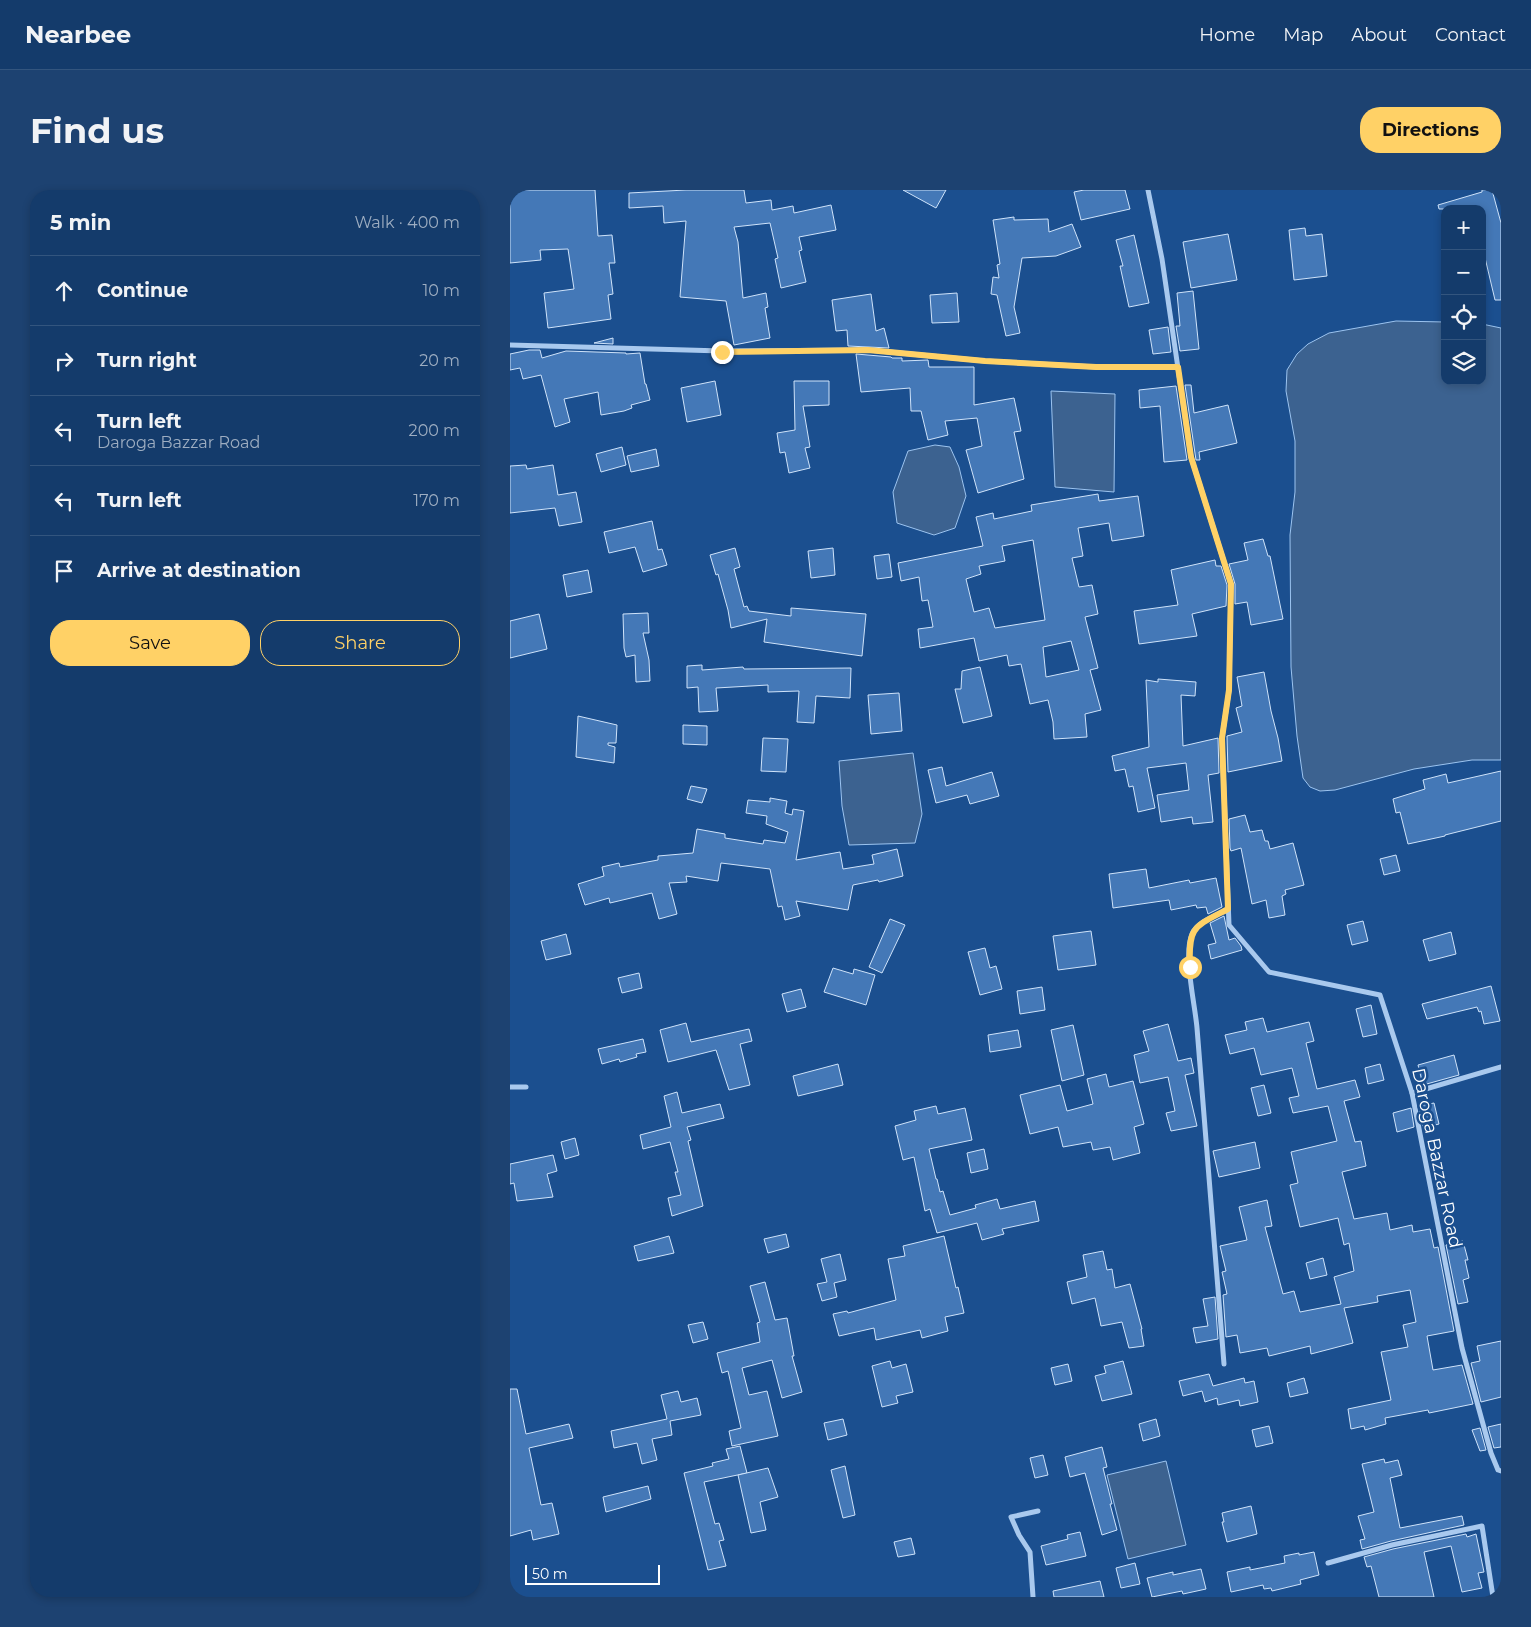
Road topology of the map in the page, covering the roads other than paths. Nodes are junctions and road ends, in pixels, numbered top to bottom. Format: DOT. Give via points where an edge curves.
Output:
graph roads {
  1 [pos="1148,190"];
  2 [pos="510,345"];
  3 [pos="1178,367"];
  4 [pos="1228,909"];
  5 [pos="1501,1067"];
  6 [pos="510,1087"];
  7 [pos="526,1087"];
  8 [pos="1412,1093"];
  9 [pos="1224,1364"];
  10 [pos="1501,1471"];
  11 [pos="1038,1511"];
  12 [pos="1328,1563"];
  13 [pos="1034,1597"];
  14 [pos="1493,1597"];
  1 -- 3 [label="street, Daroga Bazzar Road"];
  2 -- 3 [label="street" via="722,352 868,350 985,361 1096,367"];
  3 -- 4 [label="street, Daroga Bazzar Road" via="1191,457 1231,584 1229,690 1222,738"];
  4 -- 8 [label="street, Daroga Bazzar Road" via="1229,926 1269,972 1380,995"];
  4 -- 9 [label="street" via="1192,932 1189,945"];
  5 -- 8 [label="street"];
  6 -- 7 [label="street"];
  8 -- 10 [label="street, Daroga Bazzar Road" via="1462,1348 1491,1453"];
  11 -- 13 [label="street" via="1011,1517 1030,1552"];
  12 -- 14 [label="street" via="1392,1545 1482,1526"];
}
